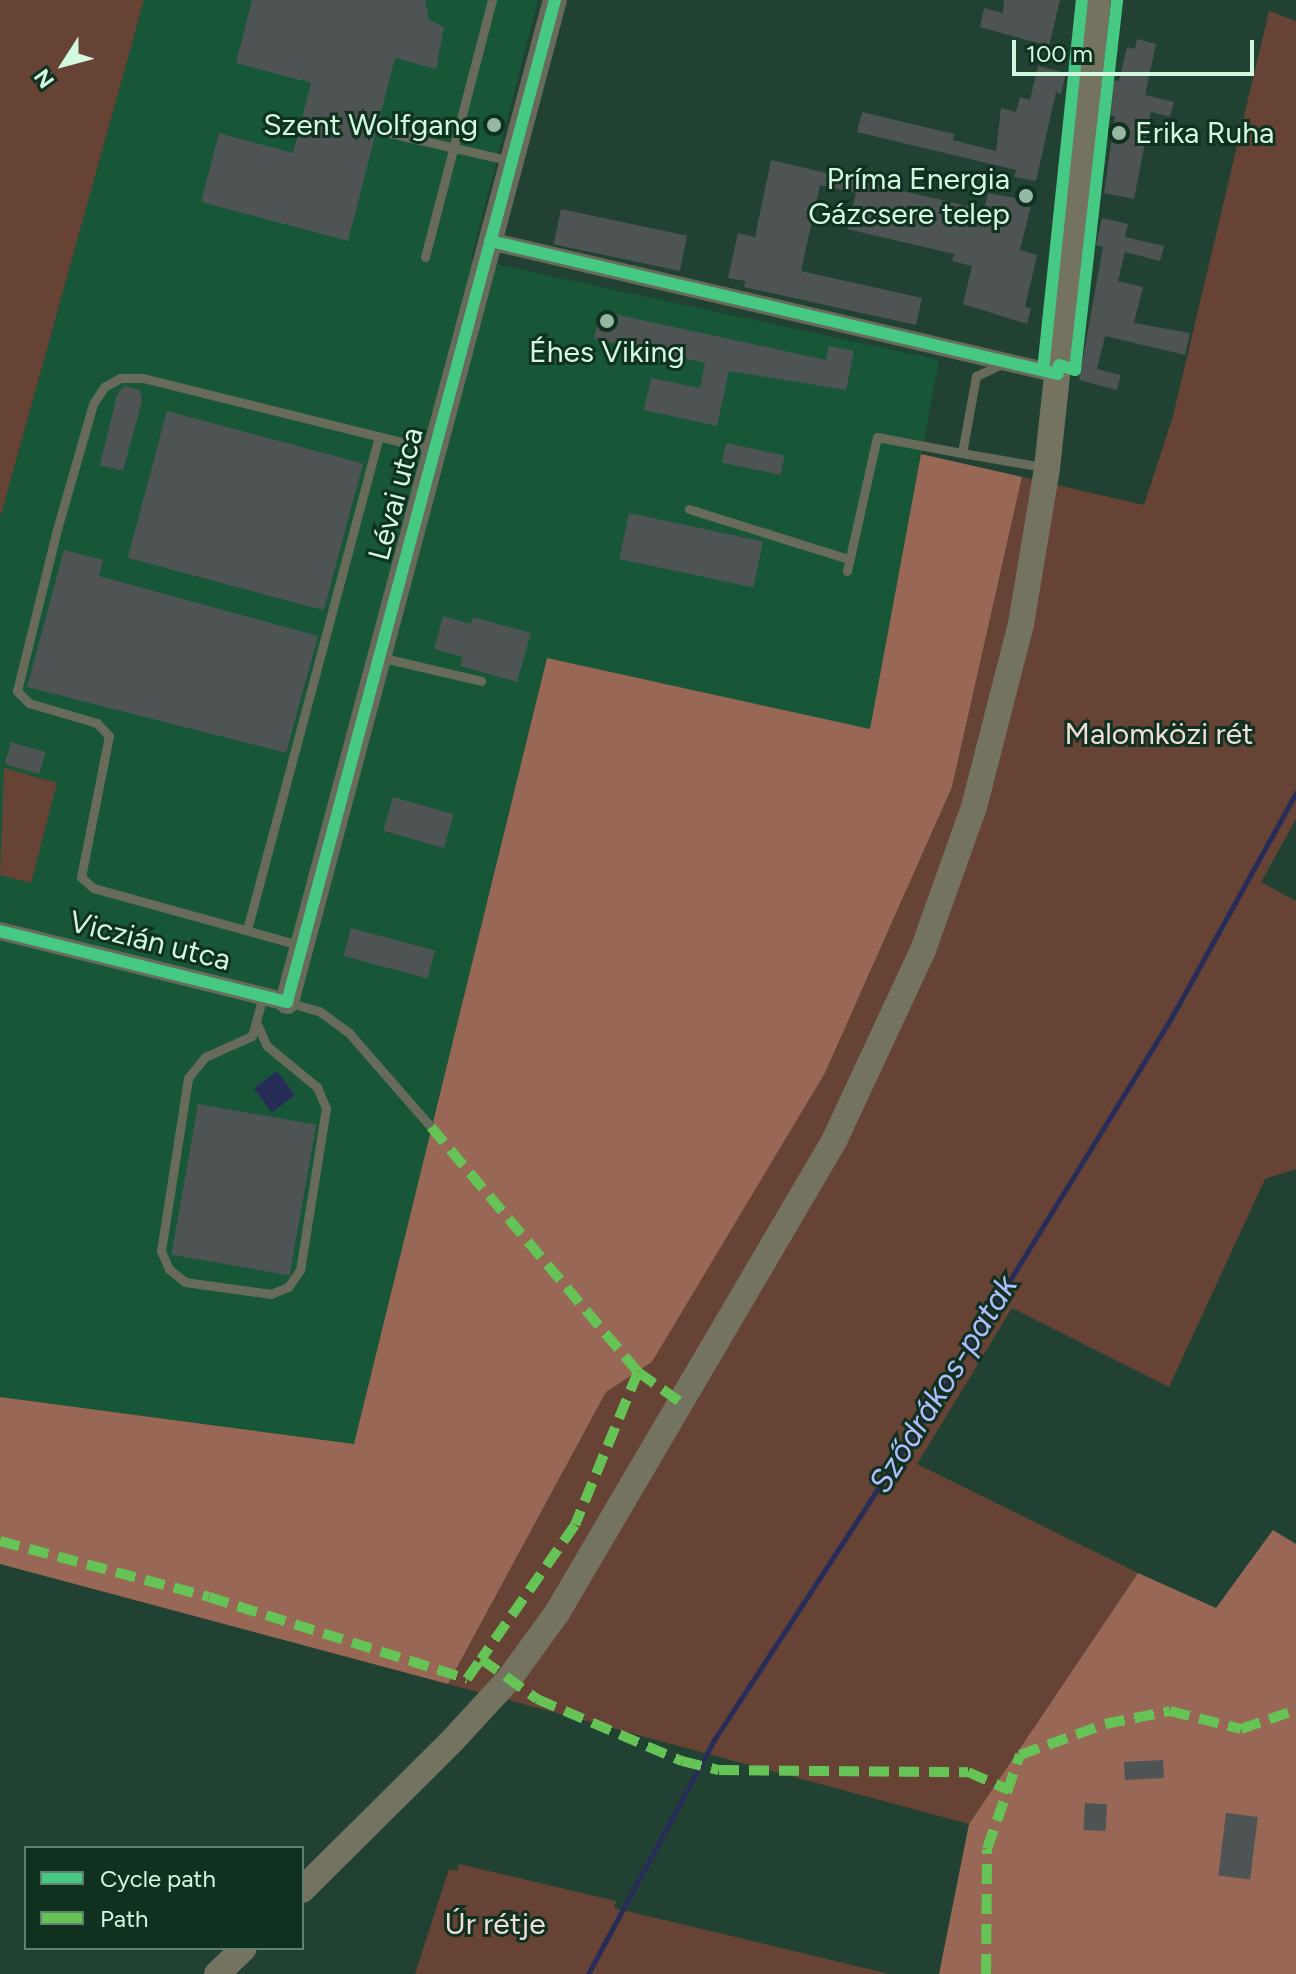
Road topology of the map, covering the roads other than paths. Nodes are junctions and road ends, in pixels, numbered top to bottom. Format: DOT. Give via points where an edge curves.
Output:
graph roads {
  1 [pos="492,0"];
  2 [pos="555,0"];
  3 [pos="1098,0"];
  4 [pos="390,133"];
  5 [pos="453,148"];
  6 [pos="511,161"];
  7 [pos="490,241"];
  8 [pos="425,257"];
  9 [pos="1008,362"];
  10 [pos="1058,374"];
  11 [pos="379,436"];
  12 [pos="435,450"];
  13 [pos="962,453"];
  14 [pos="1047,468"];
  15 [pos="689,509"];
  16 [pos="849,559"];
  17 [pos="847,571"];
  18 [pos="379,657"];
  19 [pos="481,681"];
  20 [pos="247,930"];
  21 [pos="0,931"];
  22 [pos="302,946"];
  23 [pos="263,996"];
  24 [pos="287,1002"];
  25 [pos="257,1024"];
  26 [pos="431,1127"];
  27 [pos="304,1888"];
  28 [pos="242,1950"];
  29 [pos="217,1974"];
  1 -- 5 [label="lane"];
  2 -- 6 [label="street, Lévai utca"];
  3 -- 10 [label="main road"];
  4 -- 5 [label="lane"];
  5 -- 6 [label="lane"];
  5 -- 8 [label="lane"];
  6 -- 7 [label="street, Lévai utca"];
  7 -- 9 [label="street"];
  7 -- 12 [label="street, Lévai utca"];
  9 -- 10 [label="street"];
  9 -- 13 [label="lane" via="976,376"];
  10 -- 14 [label="main road"];
  11 -- 12 [label="lane"];
  11 -- 20 [label="lane"];
  11 -- 20 [label="lane" via="143,378 120,378 104,387 93,404 52,548 17,691 29,703 97,723 109,736 81,877 93,888"];
  12 -- 18 [label="street, Lévai utca"];
  13 -- 14 [label="lane"];
  13 -- 16 [label="lane" via="877,437"];
  14 -- 27 [label="main road" via="1021,624 974,807 923,950 855,1101 759,1274 557,1613 471,1720"];
  15 -- 16 [label="lane"];
  16 -- 17 [label="lane"];
  18 -- 19 [label="lane"];
  18 -- 22 [label="street, Lévai utca"];
  20 -- 22 [label="lane"];
  21 -- 23 [label="street, Viczián utca"];
  22 -- 24 [label="street, Lévai utca"];
  23 -- 24 [label="street, Viczián utca"];
  23 -- 25 [label="lane"];
  24 -- 26 [label="lane" via="319,1011 349,1033"];
  25 -- 25 [label="lane" via="267,1046 317,1087 326,1108 300,1270 288,1287 271,1294 185,1282 169,1269 161,1251 188,1078 205,1057 246,1041"];
  28 -- 29 [label="main road"];
}
